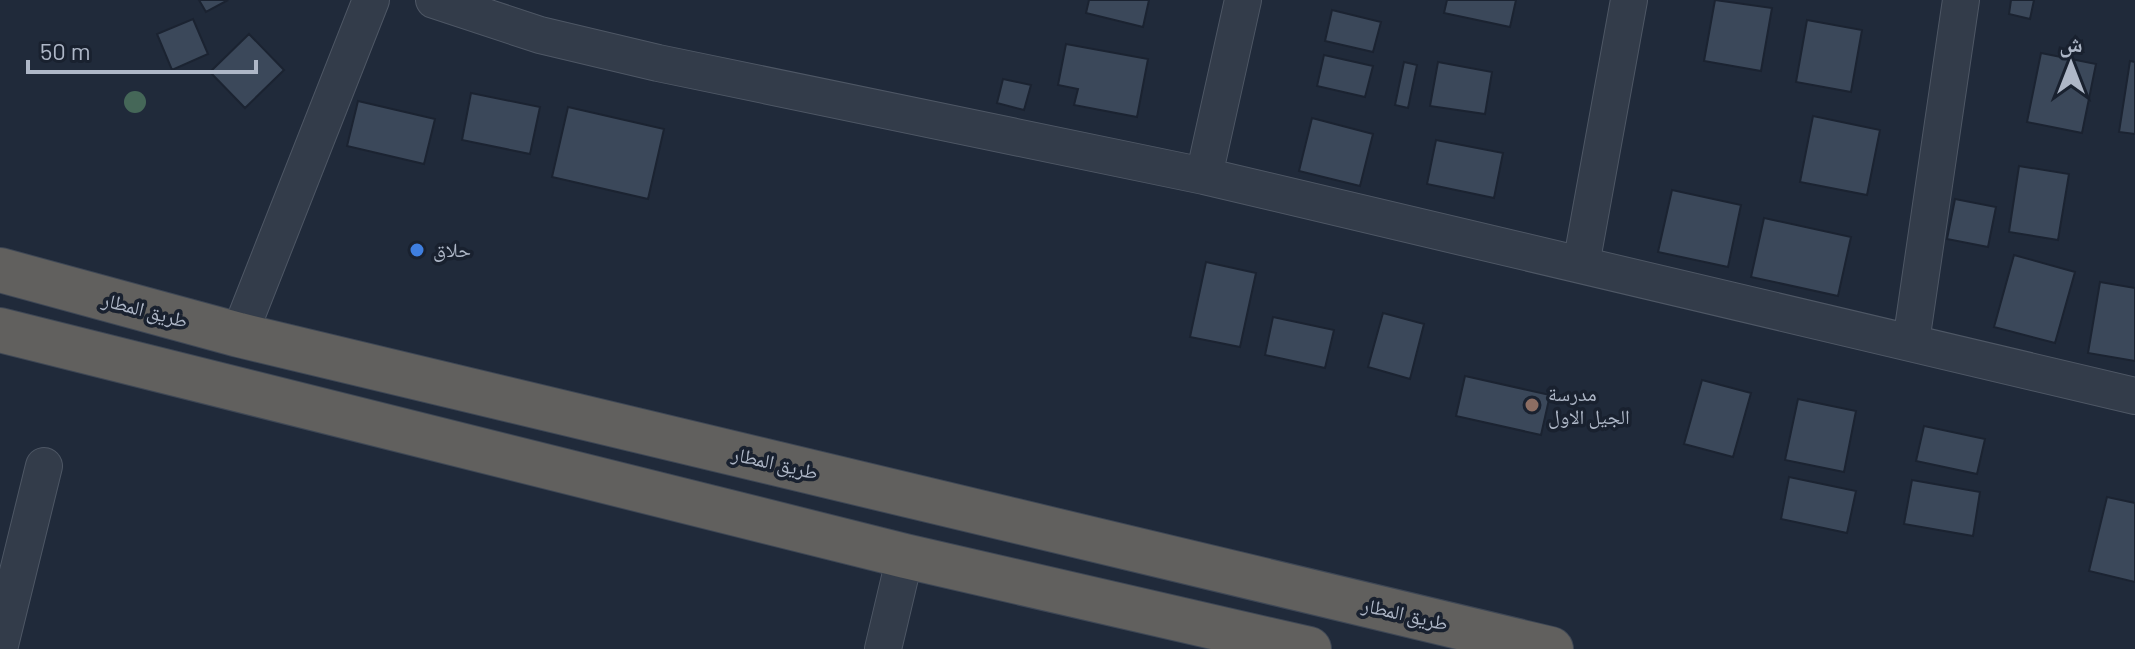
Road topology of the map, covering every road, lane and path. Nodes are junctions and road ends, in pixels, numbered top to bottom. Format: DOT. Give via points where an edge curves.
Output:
graph roads {
  1 [pos="371,0"];
  2 [pos="1243,0"];
  3 [pos="1629,0"];
  4 [pos="1961,0"];
  5 [pos="456,3"];
  6 [pos="1204,176"];
  7 [pos="1581,265"];
  8 [pos="0,270"];
  9 [pos="0,330"];
  10 [pos="239,335"];
  11 [pos="1911,342"];
  12 [pos="2135,396"];
  13 [pos="44,466"];
  14 [pos="905,556"];
  15 [pos="1188,636"];
  16 [pos="0,645"];
  17 [pos="883,649"];
  18 [pos="1309,649"];
  19 [pos="1551,649"];
  1 -- 10 [label="street"];
  2 -- 6 [label="street"];
  3 -- 7 [label="street"];
  4 -- 11 [label="street"];
  5 -- 6 [label="street" via="540,35 658,63"];
  6 -- 7 [label="street"];
  7 -- 11 [label="street"];
  8 -- 10 [label="highway, طريق المطار"];
  9 -- 14 [label="highway"];
  10 -- 19 [label="highway, طريق المطار"];
  11 -- 12 [label="street"];
  13 -- 16 [label="street"];
  14 -- 15 [label="highway"];
  14 -- 17 [label="street"];
  15 -- 18 [label="highway"];
}
